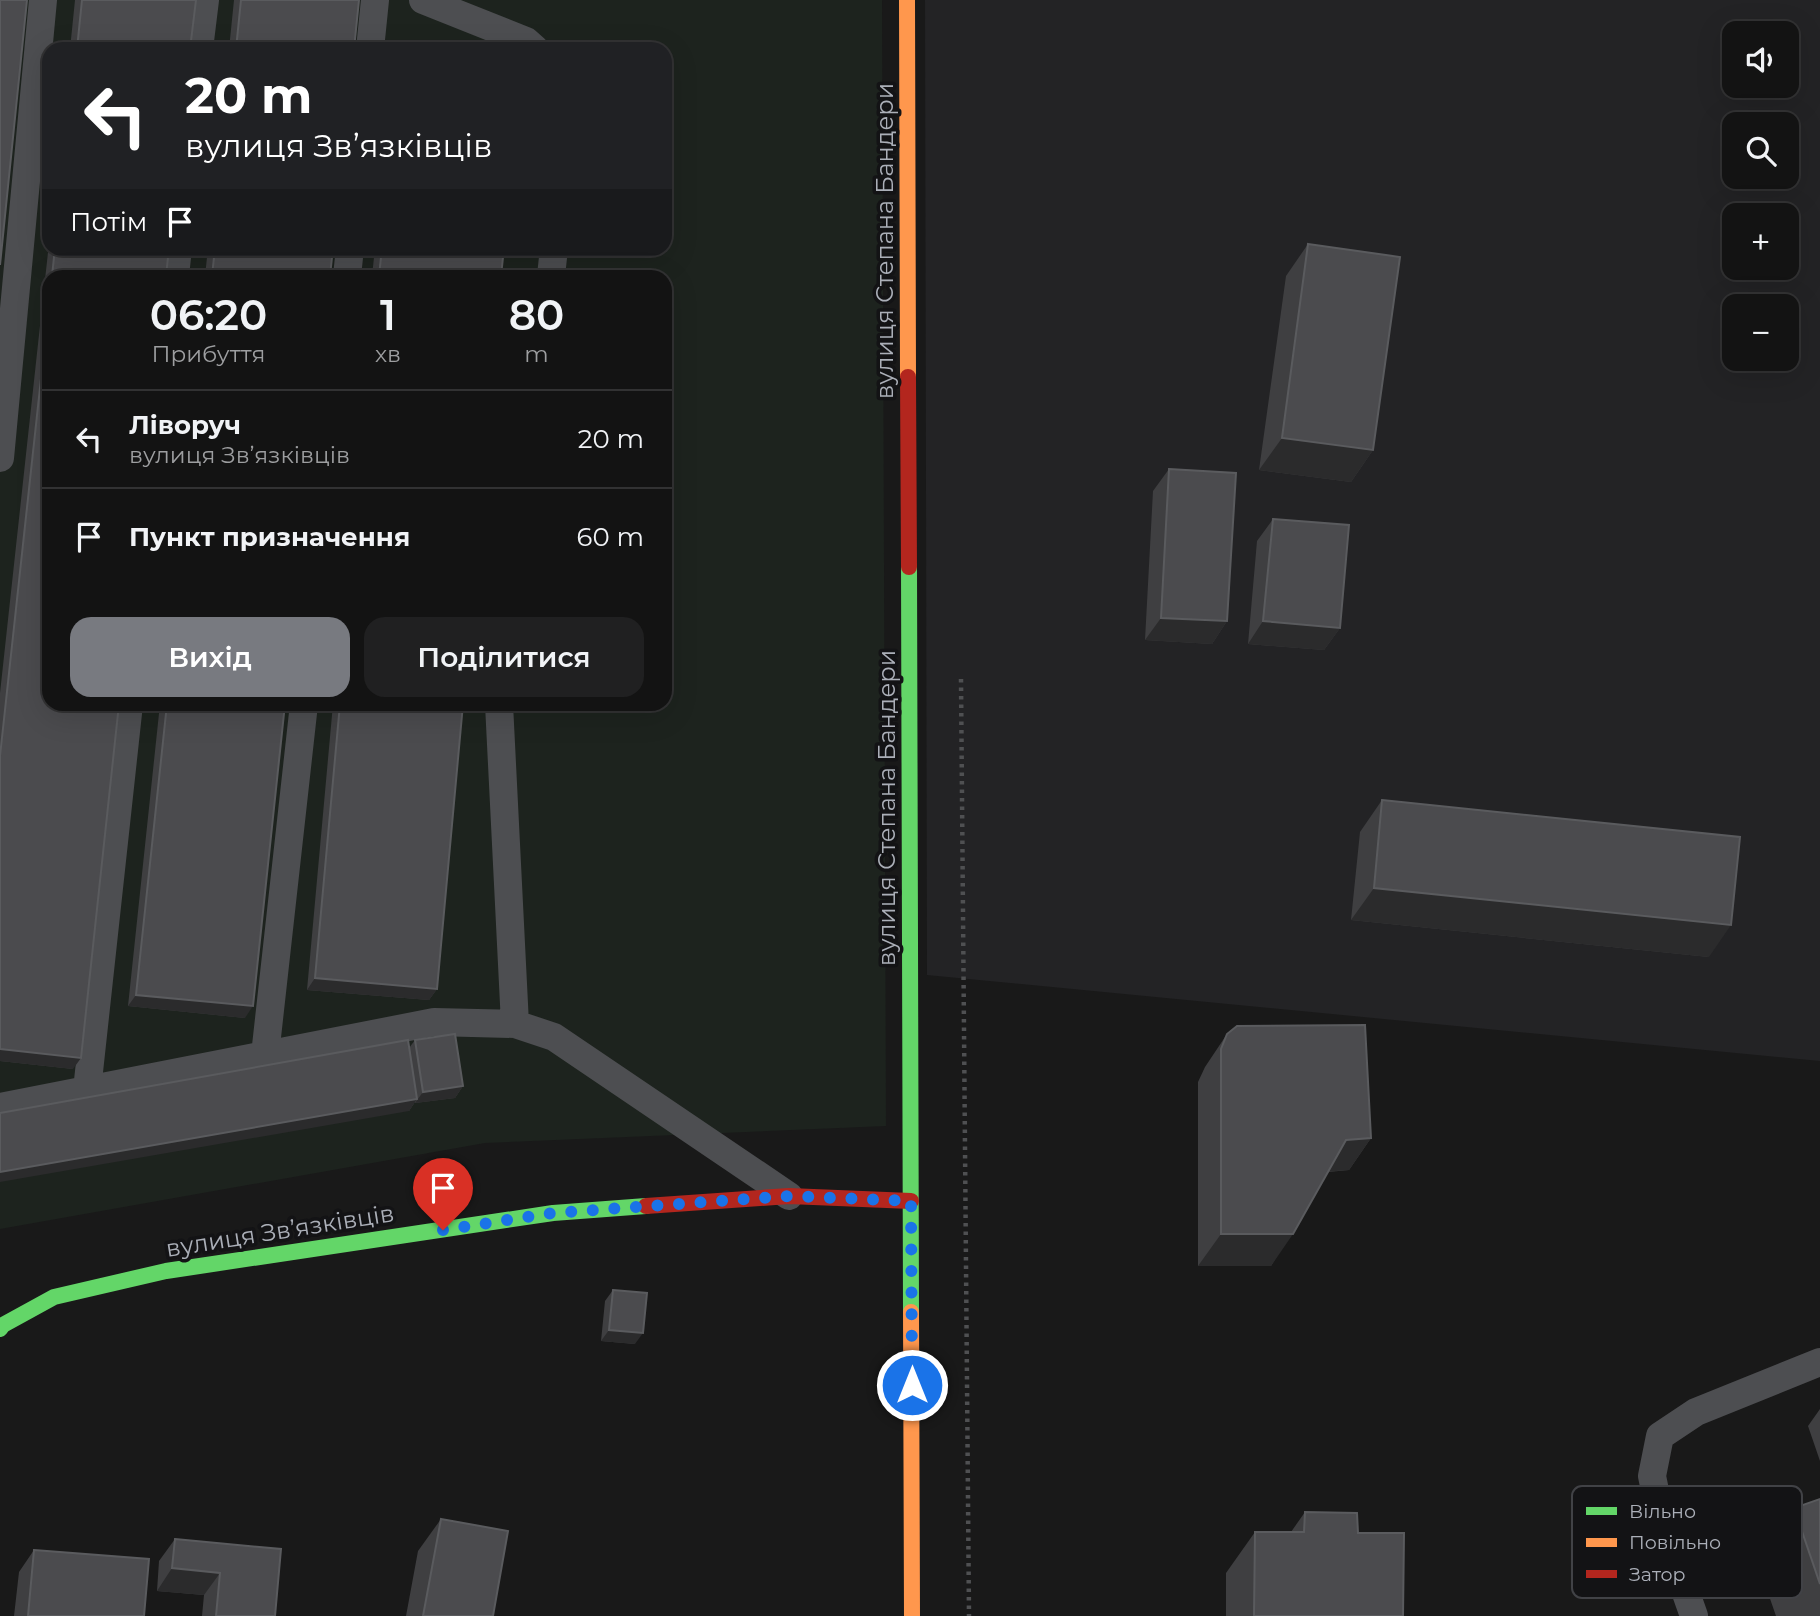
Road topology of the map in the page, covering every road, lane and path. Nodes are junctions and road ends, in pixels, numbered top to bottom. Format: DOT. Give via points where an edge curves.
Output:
graph roads {
  1 [pos="43,0"];
  2 [pos="205,0"];
  3 [pos="375,0"];
  4 [pos="424,0"];
  5 [pos="907,0"];
  6 [pos="201,42"];
  7 [pos="371,42"];
  8 [pos="527,42"];
  9 [pos="0,458"];
  10 [pos="961,668"];
  11 [pos="127,711"];
  12 [pos="303,711"];
  13 [pos="499,711"];
  14 [pos="515,1024"];
  15 [pos="265,1055"];
  16 [pos="87,1090"];
  17 [pos="0,1107"];
  18 [pos="789,1196"];
  19 [pos="911,1201"];
  20 [pos="0,1329"];
  21 [pos="1820,1362"];
  22 [pos="1654,1486"];
  23 [pos="1688,1598"];
  24 [pos="912,1616"];
  25 [pos="970,1616"];
  26 [pos="1694,1616"];
  1 -- 9 [label="lane"];
  2 -- 6 [label="lane"];
  3 -- 7 [label="lane"];
  4 -- 8 [label="lane"];
  5 -- 19 [label="main road, вулиця Степана Бандери"];
  10 -- 25 [label="path"];
  11 -- 16 [label="lane"];
  12 -- 15 [label="lane"];
  13 -- 14 [label="lane"];
  14 -- 15 [label="lane" via="434,1022"];
  14 -- 18 [label="lane" via="554,1037"];
  15 -- 16 [label="lane"];
  16 -- 17 [label="lane"];
  18 -- 19 [label="main road, вулиця Звʼязківців"];
  18 -- 20 [label="main road, вулиця Звʼязківців" via="553,1213 166,1271 54,1297"];
  19 -- 24 [label="main road, вулиця Степана Бандери"];
  21 -- 22 [label="lane" via="1696,1412 1660,1436"];
  23 -- 26 [label="lane"];
}
